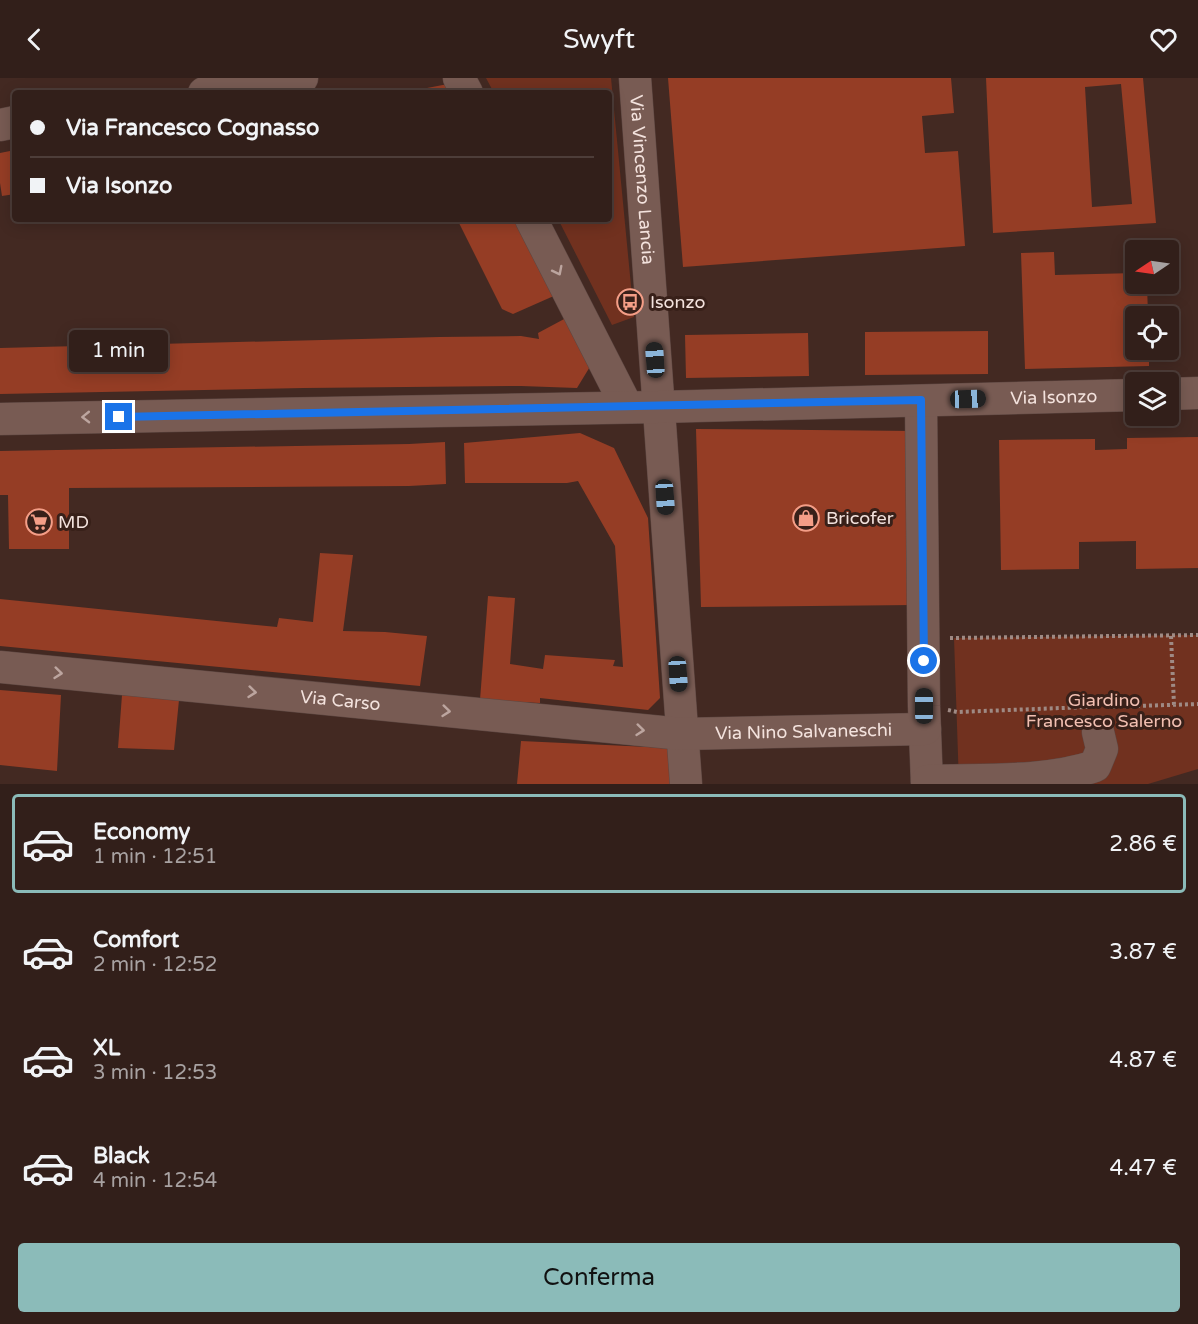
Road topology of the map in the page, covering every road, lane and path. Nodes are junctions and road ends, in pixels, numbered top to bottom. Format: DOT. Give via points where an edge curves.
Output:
graph roads {
  1 [pos="302,78"];
  2 [pos="635,78"];
  3 [pos="224,90"];
  4 [pos="533,222"];
  5 [pos="1198,393"];
  6 [pos="1179,394"];
  7 [pos="1125,395"];
  8 [pos="921,400"];
  9 [pos="643,407"];
  10 [pos="0,419"];
  11 [pos="1198,635"];
  12 [pos="1171,636"];
  13 [pos="923,638"];
  14 [pos="0,667"];
  15 [pos="1198,704"];
  16 [pos="1174,705"];
  17 [pos="1099,715"];
  18 [pos="924,717"];
  19 [pos="682,734"];
  20 [pos="927,782"];
  21 [pos="686,784"];
  1 -- 3 [label="street"];
  2 -- 9 [label="street, Via Vincenzo Lancia"];
  4 -- 9 [label="street, one-way"];
  5 -- 6 [label="street"];
  7 -- 8 [label="street, Via Isonzo"];
  8 -- 9 [label="street, Via Isonzo"];
  8 -- 13 [label="street"];
  9 -- 10 [label="street, Via Isonzo, one-way"];
  9 -- 19 [label="street, Via Vincenzo Lancia"];
  11 -- 12 [label="path"];
  12 -- 13 [label="path"];
  12 -- 16 [label="path"];
  13 -- 18 [label="street"];
  14 -- 19 [label="street, Via Carso, one-way"];
  15 -- 16 [label="path"];
  16 -- 17 [label="path"];
  17 -- 18 [label="path" via="957,712"];
  17 -- 20 [label="street" via="1102,748 1095,766 1048,776"];
  18 -- 19 [label="street, Via Nino Salvaneschi"];
  18 -- 20 [label="street"];
  19 -- 21 [label="street, Via Vincenzo Lancia"];
}
